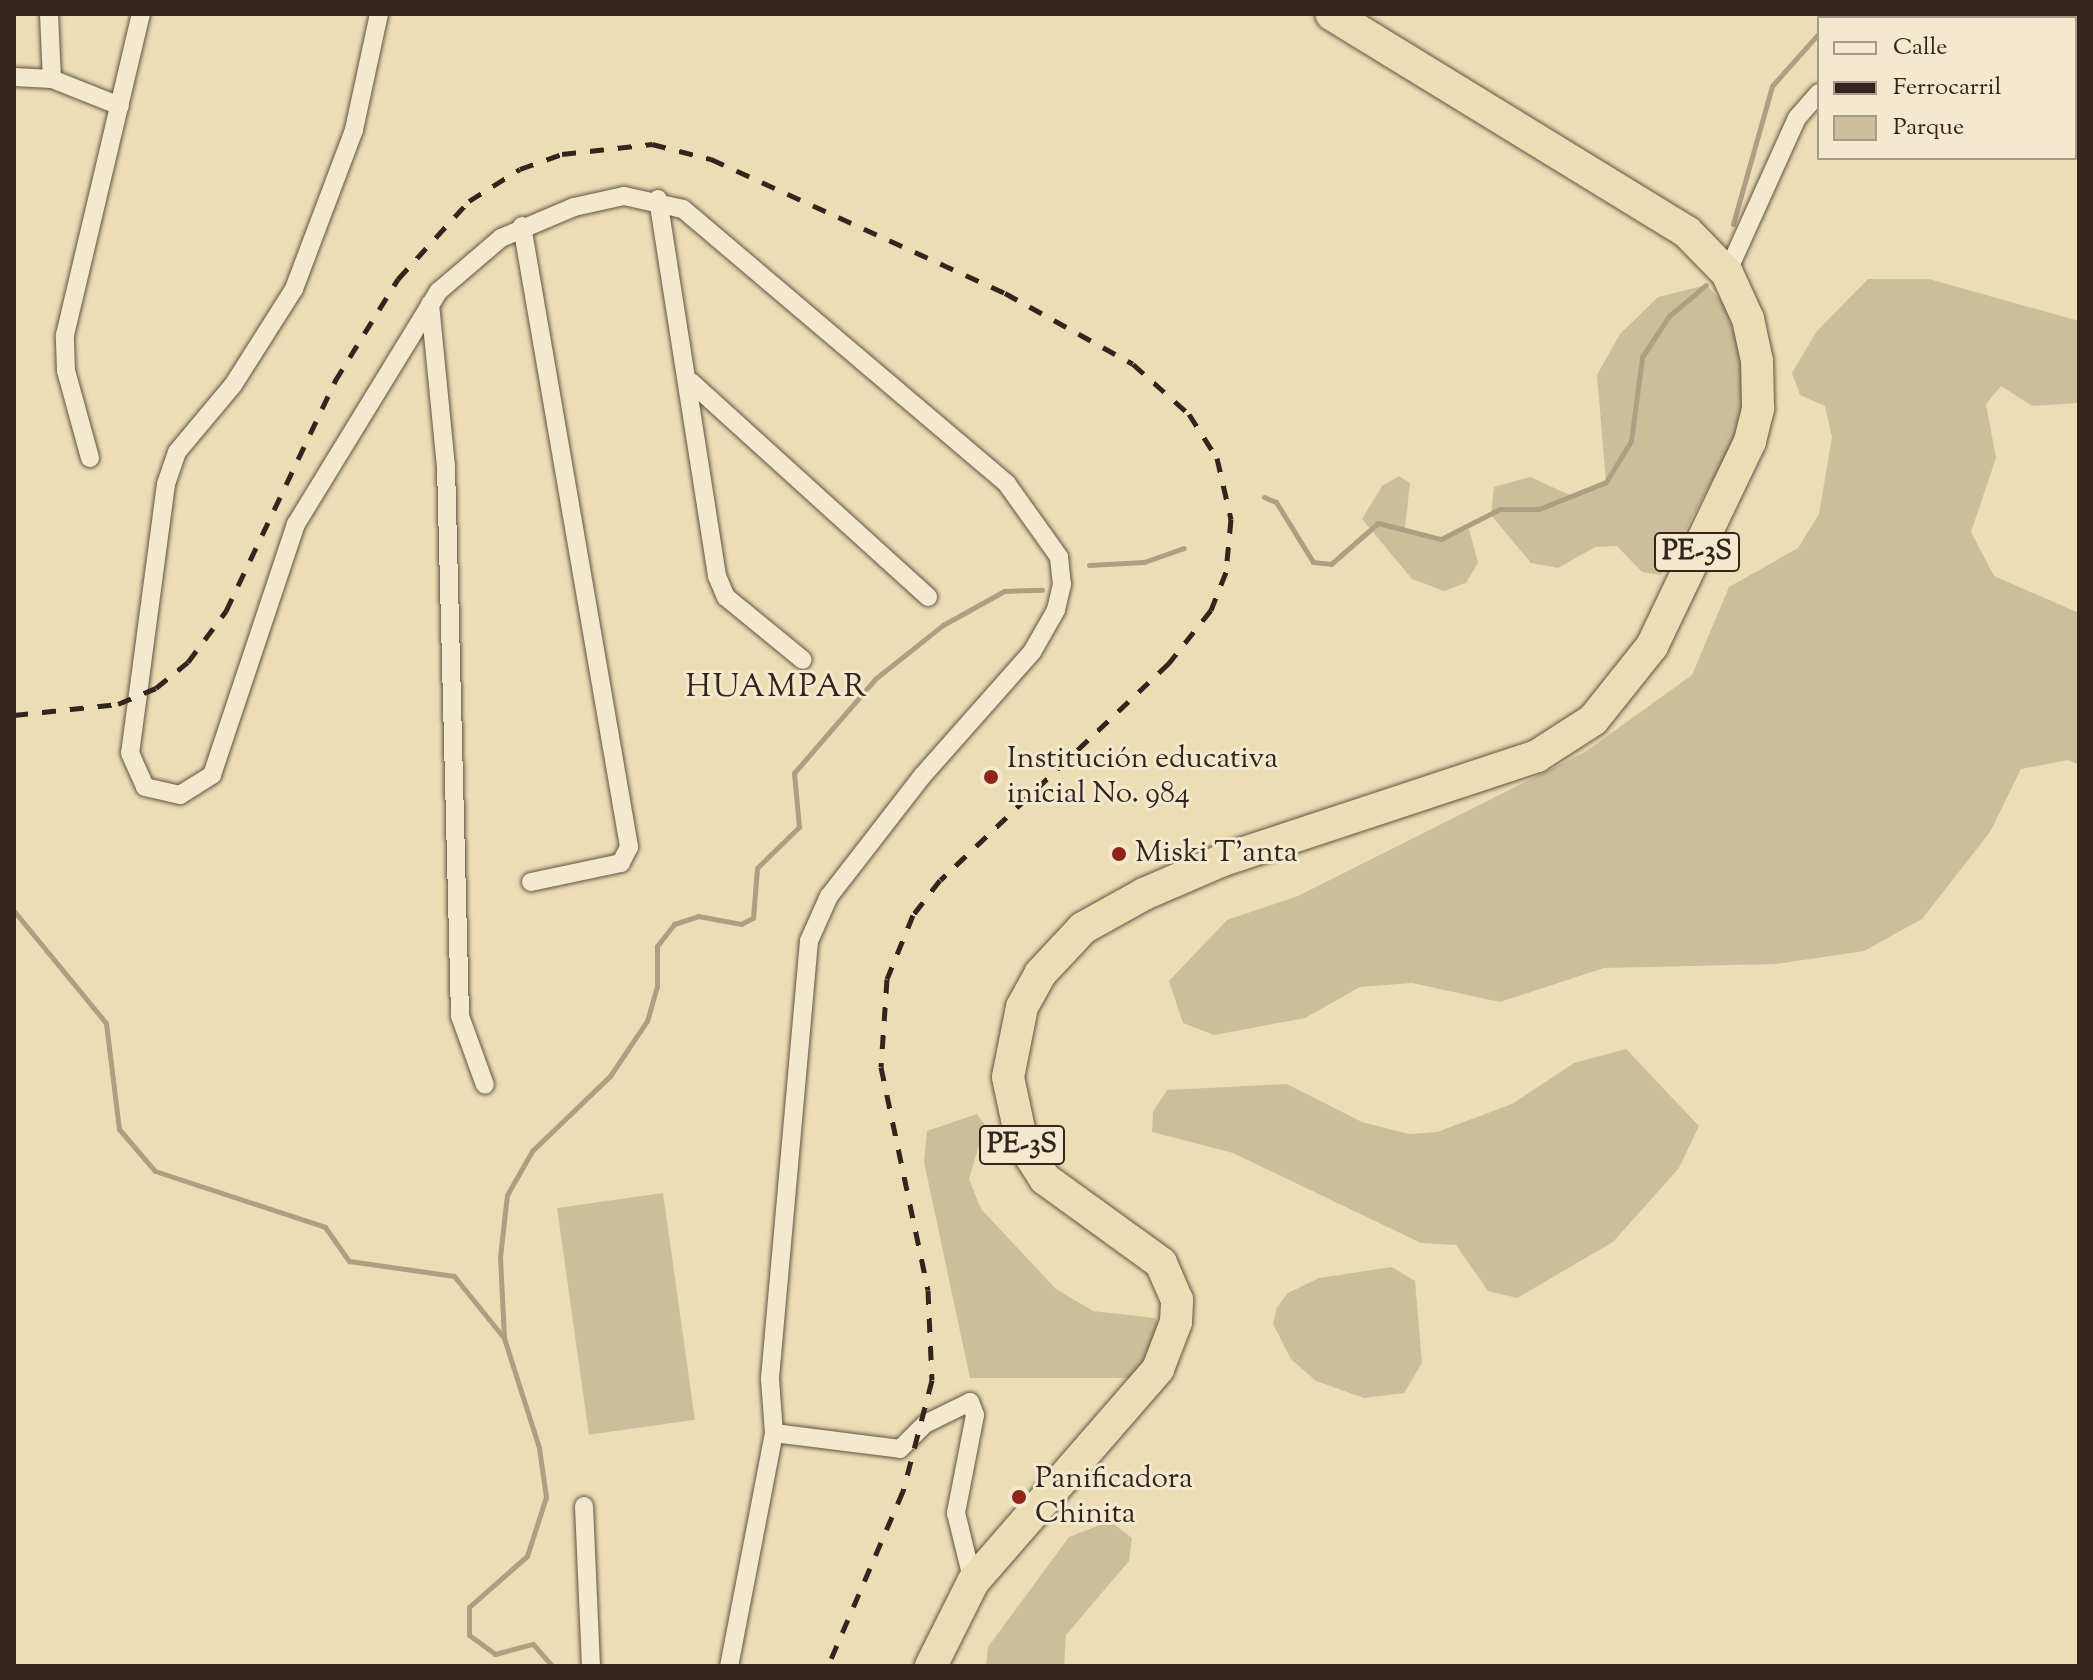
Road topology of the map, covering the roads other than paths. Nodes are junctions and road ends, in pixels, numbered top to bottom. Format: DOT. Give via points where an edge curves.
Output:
graph roads {
  1 [pos="49,14"];
  2 [pos="141,14"];
  3 [pos="379,14"];
  4 [pos="1331,14"];
  5 [pos="14,77"];
  6 [pos="52,79"];
  7 [pos="1817,95"];
  8 [pos="120,106"];
  9 [pos="658,199"];
  10 [pos="522,226"];
  11 [pos="1727,273"];
  12 [pos="430,304"];
  13 [pos="691,382"];
  14 [pos="90,458"];
  15 [pos="928,597"];
  16 [pos="803,660"];
  17 [pos="531,882"];
  18 [pos="485,1085"];
  19 [pos="774,1433"];
  20 [pos="584,1506"];
  21 [pos="973,1582"];
  22 [pos="591,1666"];
  23 [pos="729,1666"];
  24 [pos="931,1666"];
  1 -- 6 [label="street"];
  2 -- 8 [label="street"];
  3 -- 12 [label="street" via="354,130 294,289 233,385 177,452 166,484 130,753 136,777 158,795 191,792 212,775 296,524"];
  4 -- 11 [label="highway, PE-3S" via="1687,232"];
  5 -- 6 [label="street"];
  6 -- 8 [label="street"];
  7 -- 11 [label="street" via="1797,118"];
  8 -- 14 [label="street" via="65,335 66,371"];
  9 -- 10 [label="street" via="605,199"];
  9 -- 13 [label="street"];
  9 -- 19 [label="street" via="713,232 1007,484 1051,539 1062,584 1032,652 848,872 809,941 770,1379"];
  10 -- 12 [label="street" via="476,256"];
  10 -- 17 [label="street" via="629,847 621,863"];
  11 -- 21 [label="highway, PE-3S" via="1757,361 1750,441 1652,646 1593,720 1537,756 1223,860 1144,894 1083,928 1027,994 1008,1077 1027,1156 1045,1179 1161,1263 1177,1300 1176,1322 1158,1369"];
  12 -- 18 [label="street" via="446,466 460,1016"];
  13 -- 15 [label="street"];
  13 -- 16 [label="street" via="717,576 726,597"];
  19 -- 21 [label="street" via="900,1449 925,1424 970,1402 975,1415 956,1513"];
  19 -- 23 [label="street"];
  20 -- 22 [label="street"];
  21 -- 24 [label="highway, PE-3S"];
}
